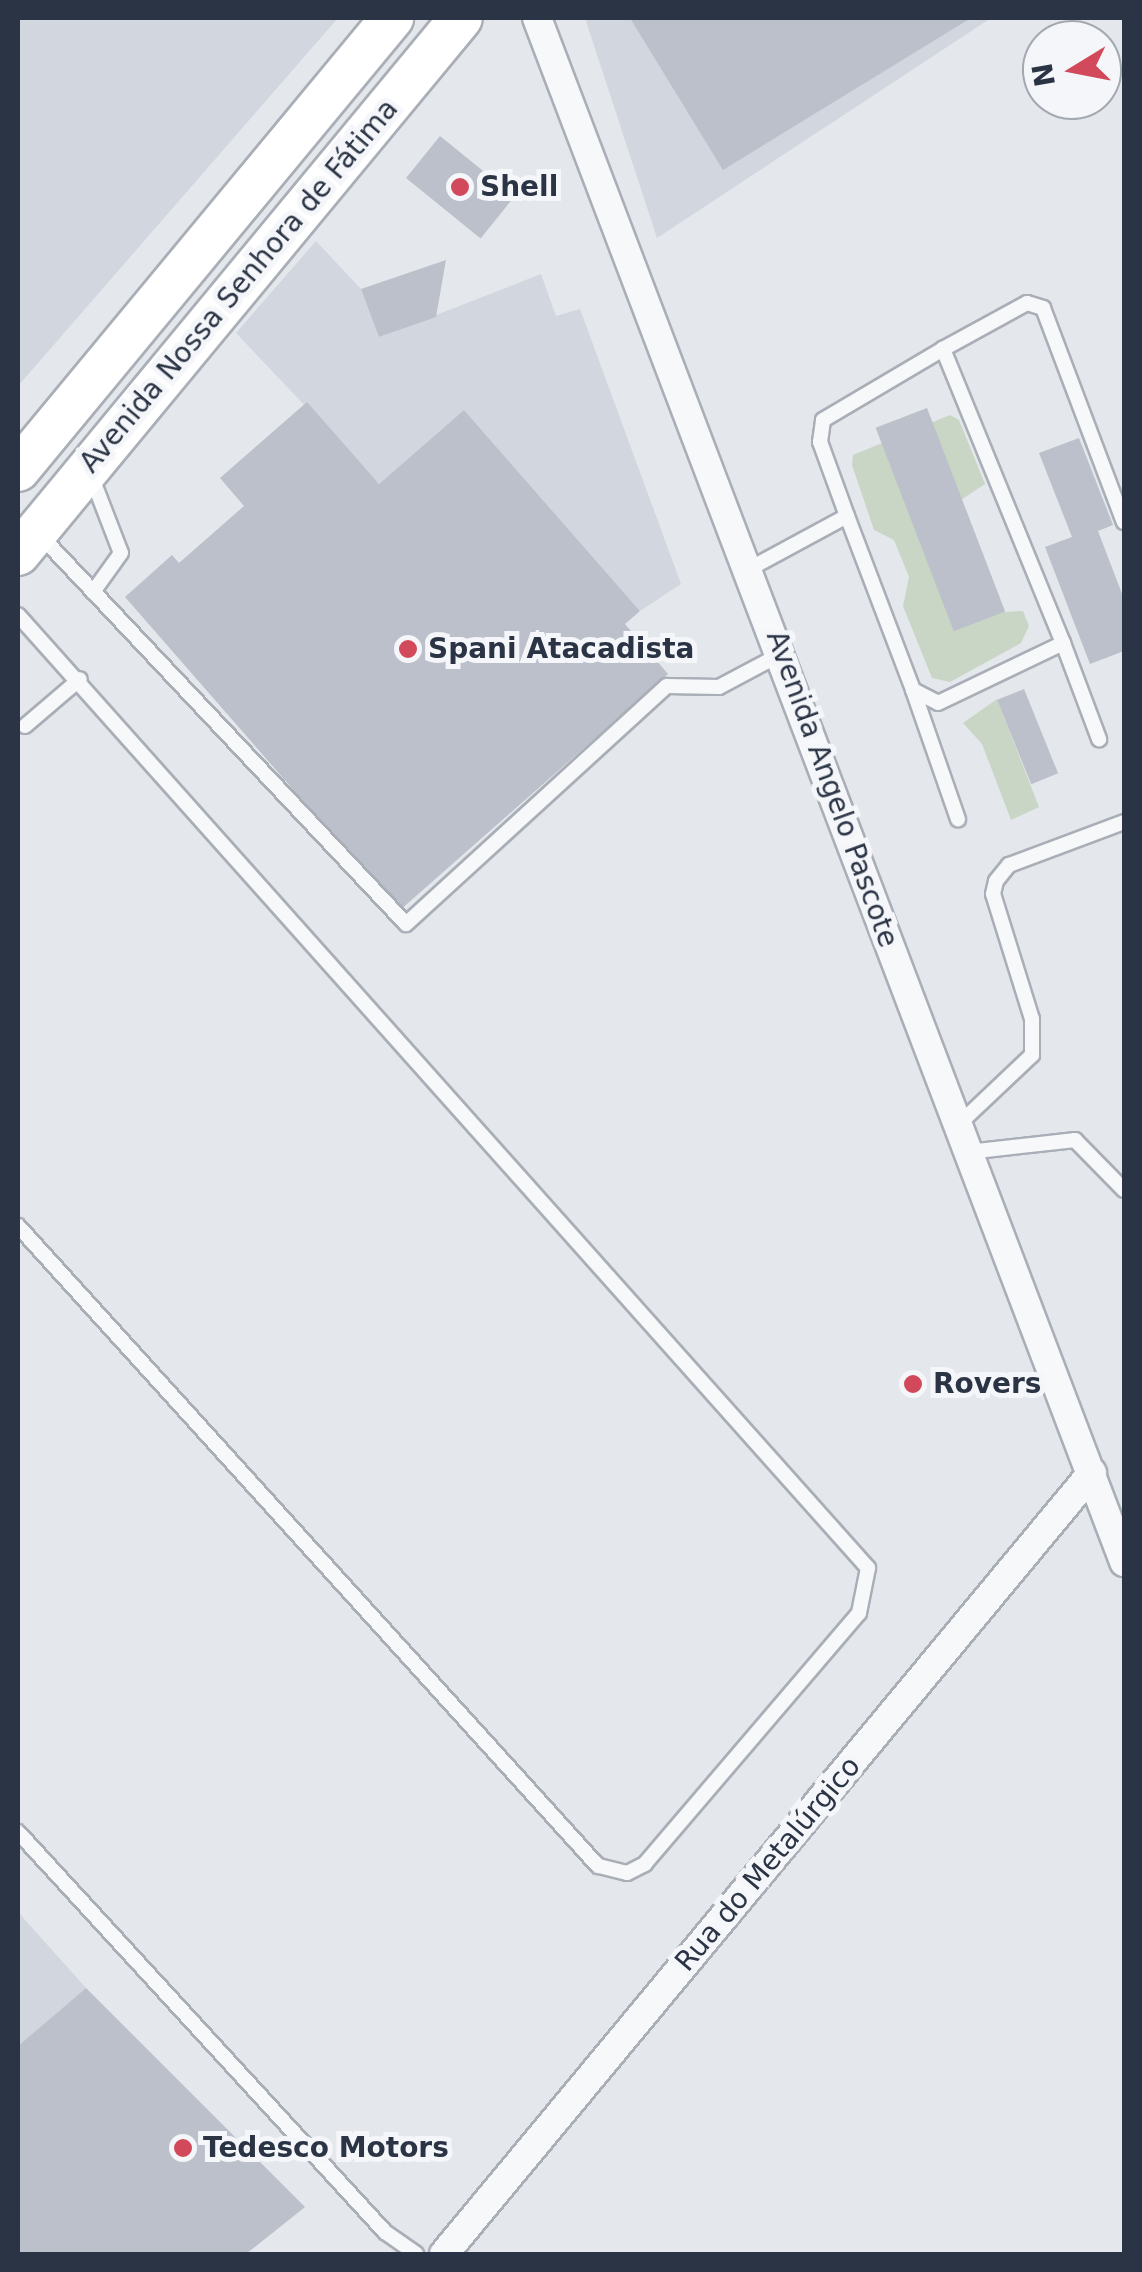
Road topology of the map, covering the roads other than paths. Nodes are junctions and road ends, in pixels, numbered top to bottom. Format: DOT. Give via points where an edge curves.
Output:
graph roads {
  1 [pos="392,18"];
  2 [pos="462,18"];
  3 [pos="537,18"];
  4 [pos="943,349"];
  5 [pos="88,468"];
  6 [pos="18,470"];
  7 [pos="847,516"];
  8 [pos="1124,522"];
  9 [pos="27,543"];
  10 [pos="749,570"];
  11 [pos="93,592"];
  12 [pos="18,615"];
  13 [pos="1063,644"];
  14 [pos="782,654"];
  15 [pos="80,679"];
  16 [pos="913,690"];
  17 [pos="20,726"];
  18 [pos="1099,739"];
  19 [pos="958,820"];
  20 [pos="1124,822"];
  21 [pos="962,1139"];
  22 [pos="1124,1190"];
  23 [pos="18,1226"];
  24 [pos="1092,1473"];
  25 [pos="1124,1562"];
  26 [pos="18,1832"];
  27 [pos="416,2254"];
  28 [pos="444,2254"];
  1 -- 6 [label="main road, Avenida Nossa Senhora de Fátima"];
  2 -- 5 [label="main road, Avenida Nossa Senhora de Fátima"];
  3 -- 10 [label="street, Avenida Angelo Pascote"];
  4 -- 7 [label="lane" via="823,420 820,442"];
  4 -- 8 [label="lane" via="1027,303 1043,308"];
  4 -- 13 [label="lane"];
  5 -- 9 [label="main road, Avenida Nossa Senhora de Fátima"];
  5 -- 11 [label="lane" via="122,554"];
  7 -- 10 [label="lane"];
  7 -- 16 [label="lane"];
  9 -- 11 [label="lane"];
  10 -- 14 [label="street, Avenida Angelo Pascote"];
  11 -- 14 [label="lane" via="406,924 667,686 719,687"];
  12 -- 15 [label="lane"];
  13 -- 16 [label="lane" via="938,703"];
  13 -- 18 [label="lane"];
  14 -- 21 [label="street, Avenida Angelo Pascote"];
  15 -- 17 [label="lane"];
  15 -- 23 [label="lane" via="868,1568 859,1613 646,1864 627,1873 598,1866"];
  16 -- 19 [label="lane"];
  20 -- 21 [label="lane" via="1008,865 996,882 993,894 1032,1018 1032,1055"];
  21 -- 22 [label="lane" via="1074,1140"];
  21 -- 24 [label="street, Avenida Angelo Pascote"];
  24 -- 25 [label="street, Avenida Angelo Pascote"];
  24 -- 28 [label="street, Rua do Metalúrgico"];
  26 -- 27 [label="lane" via="385,2232"];
}
